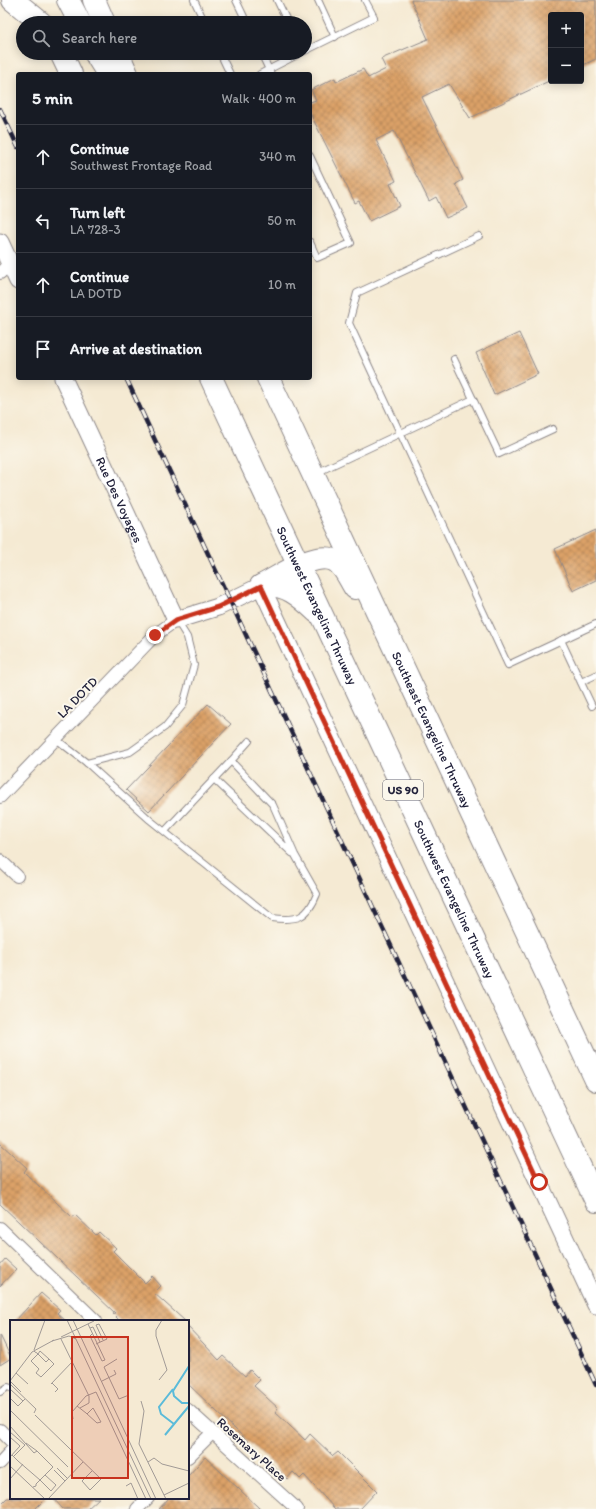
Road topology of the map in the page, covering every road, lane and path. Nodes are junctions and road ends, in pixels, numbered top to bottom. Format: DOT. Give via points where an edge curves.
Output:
graph roads {
  1 [pos="13,0"];
  2 [pos="37,0"];
  3 [pos="68,0"];
  4 [pos="94,0"];
  5 [pos="194,0"];
  6 [pos="236,0"];
  7 [pos="277,0"];
  8 [pos="318,0"];
  9 [pos="365,0"];
  10 [pos="32,16"];
  11 [pos="45,16"];
  12 [pos="76,16"];
  13 [pos="101,16"];
  14 [pos="202,16"];
  15 [pos="244,16"];
  16 [pos="285,16"];
  17 [pos="335,37"];
  18 [pos="312,48"];
  19 [pos="64,60"];
  20 [pos="99,60"];
  21 [pos="121,60"];
  22 [pos="223,60"];
  23 [pos="264,60"];
  24 [pos="290,60"];
  25 [pos="70,72"];
  26 [pos="107,72"];
  27 [pos="126,72"];
  28 [pos="229,72"];
  29 [pos="270,72"];
  30 [pos="312,160"];
  31 [pos="479,236"];
  32 [pos="0,242"];
  33 [pos="312,246"];
  34 [pos="5,268"];
  35 [pos="16,279"];
  36 [pos="454,359"];
  37 [pos="64,380"];
  38 [pos="212,380"];
  39 [pos="269,380"];
  40 [pos="473,399"];
  41 [pos="553,429"];
  42 [pos="400,433"];
  43 [pos="313,474"];
  44 [pos="299,566"];
  45 [pos="261,586"];
  46 [pos="376,607"];
  47 [pos="323,618"];
  48 [pos="176,620"];
  49 [pos="596,624"];
  50 [pos="561,640"];
  51 [pos="596,675"];
  52 [pos="581,682"];
  53 [pos="592,706"];
  54 [pos="56,738"];
  55 [pos="249,741"];
  56 [pos="231,762"];
  57 [pos="87,763"];
  58 [pos="214,778"];
  59 [pos="0,797"];
  60 [pos="165,831"];
  61 [pos="295,855"];
  62 [pos="0,860"];
  63 [pos="17,876"];
  64 [pos="596,1080"];
  65 [pos="596,1202"];
  66 [pos="0,1228"];
  67 [pos="596,1305"];
  68 [pos="95,1320"];
  69 [pos="10,1388"];
  70 [pos="0,1392"];
  71 [pos="189,1411"];
  72 [pos="0,1430"];
  73 [pos="212,1433"];
  74 [pos="10,1440"];
  75 [pos="10,1452"];
  76 [pos="189,1456"];
  77 [pos="0,1463"];
  78 [pos="147,1499"];
  79 [pos="137,1509"];
  80 [pos="297,1509"];
  1 -- 10 [label="highway"];
  2 -- 11 [label="highway"];
  3 -- 12 [label="highway"];
  4 -- 13 [label="highway"];
  5 -- 14 [label="lane"];
  6 -- 15 [label="lane"];
  7 -- 16 [label="lane"];
  8 -- 17 [label="lane"];
  9 -- 17 [label="lane" via="374,17"];
  17 -- 18 [label="lane"];
  19 -- 25 [label="highway"];
  20 -- 26 [label="highway"];
  21 -- 27 [label="highway"];
  22 -- 28 [label="lane"];
  23 -- 29 [label="lane"];
  24 -- 29 [label="lane"];
  30 -- 33 [label="lane" via="352,243 318,258"];
  31 -- 42 [label="lane" via="357,293 349,323"];
  32 -- 34 [label="main road"];
  34 -- 35 [label="main road"];
  36 -- 40 [label="lane"];
  37 -- 48 [label="main road, Rue Des Voyages"];
  38 -- 44 [label="highway, Southwest Evangeline Thruway / US 90"];
  39 -- 43 [label="highway, Southeast Evangeline Thruway"];
  40 -- 41 [label="lane" via="499,454"];
  40 -- 42 [label="lane"];
  42 -- 43 [label="lane"];
  42 -- 50 [label="lane" via="508,665"];
  43 -- 46 [label="highway, Southeast Evangeline Thruway"];
  44 -- 45 [label="highway"];
  44 -- 46 [label="highway" via="318,558 333,559 344,569 354,587"];
  44 -- 47 [label="highway, Southwest Evangeline Thruway / US 90"];
  45 -- 47 [label="highway" via="272,584 286,588 304,600"];
  45 -- 48 [label="main road" via="218,607"];
  45 -- 67 [label="main road"];
  46 -- 64 [label="highway, Southeast Evangeline Thruway"];
  47 -- 65 [label="highway, Southwest Evangeline Thruway / US 90"];
  48 -- 54 [label="street, LA DOTD" via="155,635"];
  48 -- 57 [label="lane" via="187,637 194,665 183,705 165,727 130,752"];
  49 -- 50 [label="lane"];
  50 -- 52 [label="lane"];
  51 -- 52 [label="lane"];
  52 -- 53 [label="lane"];
  54 -- 57 [label="lane"];
  54 -- 59 [label="street, LA DOTD"];
  55 -- 56 [label="lane"];
  56 -- 58 [label="lane"];
  56 -- 61 [label="lane" via="273,805"];
  57 -- 60 [label="lane"];
  58 -- 60 [label="lane"];
  58 -- 61 [label="lane"];
  60 -- 61 [label="lane" via="272,918 301,918 312,908 317,894"];
  62 -- 63 [label="street"];
  66 -- 68 [label="street"];
  69 -- 70 [label="lane"];
  71 -- 73 [label="street, Rosemary Place"];
  72 -- 74 [label="street"];
  73 -- 76 [label="street"];
  73 -- 80 [label="street, Rosemary Place"];
  75 -- 77 [label="street"];
  78 -- 79 [label="street"];
}
